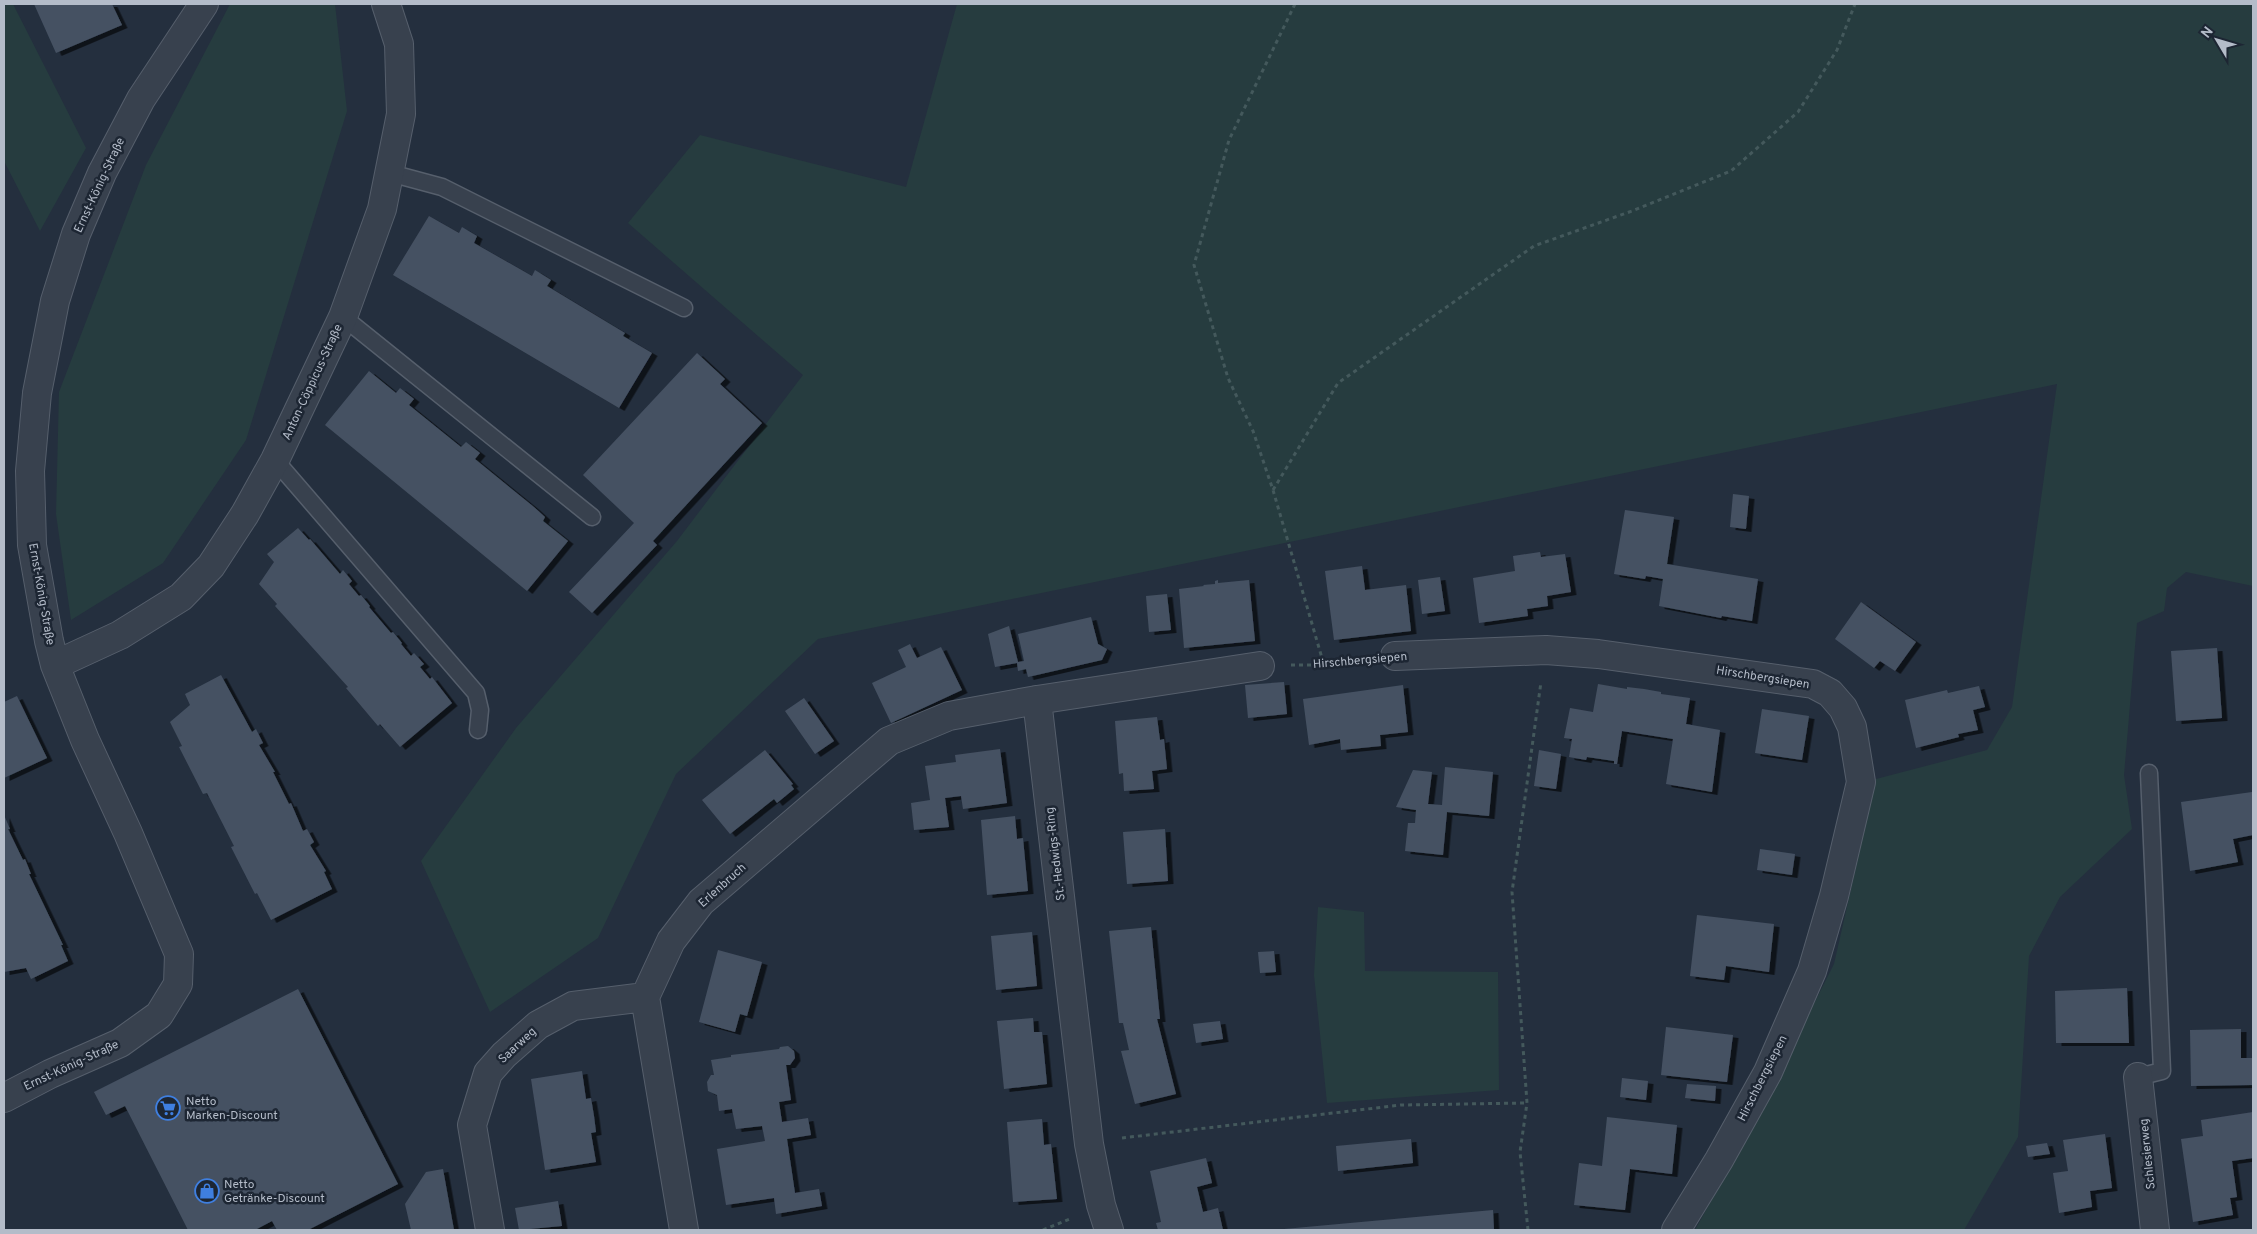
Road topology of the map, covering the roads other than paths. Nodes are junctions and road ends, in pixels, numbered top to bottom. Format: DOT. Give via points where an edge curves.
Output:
graph roads {
  1 [pos="204,4"];
  2 [pos="386,4"];
  3 [pos="390,173"];
  4 [pos="684,308"];
  5 [pos="342,317"];
  6 [pos="275,460"];
  7 [pos="592,517"];
  8 [pos="1395,656"];
  9 [pos="55,665"];
  10 [pos="1260,666"];
  11 [pos="1037,700"];
  12 [pos="478,730"];
  13 [pos="2149,773"];
  14 [pos="645,998"];
  15 [pos="2138,1077"];
  16 [pos="4,1098"];
  17 [pos="490,1230"];
  18 [pos="684,1230"];
  19 [pos="1109,1230"];
  20 [pos="1676,1230"];
  21 [pos="2155,1230"];
  1 -- 9 [label="street, Ernst-König-Straße" via="140,98 102,173 76,234 55,301 37,393 30,471 32,545"];
  2 -- 3 [label="street, Anton-Cöppicus-Straße" via="399,44 401,114"];
  3 -- 4 [label="lane" via="442,187"];
  3 -- 5 [label="street, Anton-Cöppicus-Straße" via="382,209"];
  5 -- 6 [label="street, Anton-Cöppicus-Straße"];
  5 -- 7 [label="lane"];
  6 -- 9 [label="street, Anton-Cöppicus-Straße" via="211,566 181,597 120,635"];
  6 -- 12 [label="lane" via="476,693 480,710"];
  8 -- 20 [label="street, Hirschbergsiepen" via="1546,650 1598,654 1813,684 1830,693 1843,708 1852,727 1862,782 1812,970 1768,1072"];
  9 -- 16 [label="street, Ernst-König-Straße" via="179,954 178,984 159,1015 120,1043"];
  10 -- 11 [label="street"];
  11 -- 14 [label="street, Erlenbruch" via="949,716 889,742 701,902 671,941"];
  11 -- 19 [label="street, St.-Hedwigs-Ring" via="1089,1144 1100,1206"];
  13 -- 15 [label="lane" via="2162,1071"];
  14 -- 17 [label="street, Saarweg" via="573,1006 538,1025 488,1073 472,1126"];
  14 -- 18 [label="street"];
  15 -- 21 [label="street, Schlesierweg"];
}
